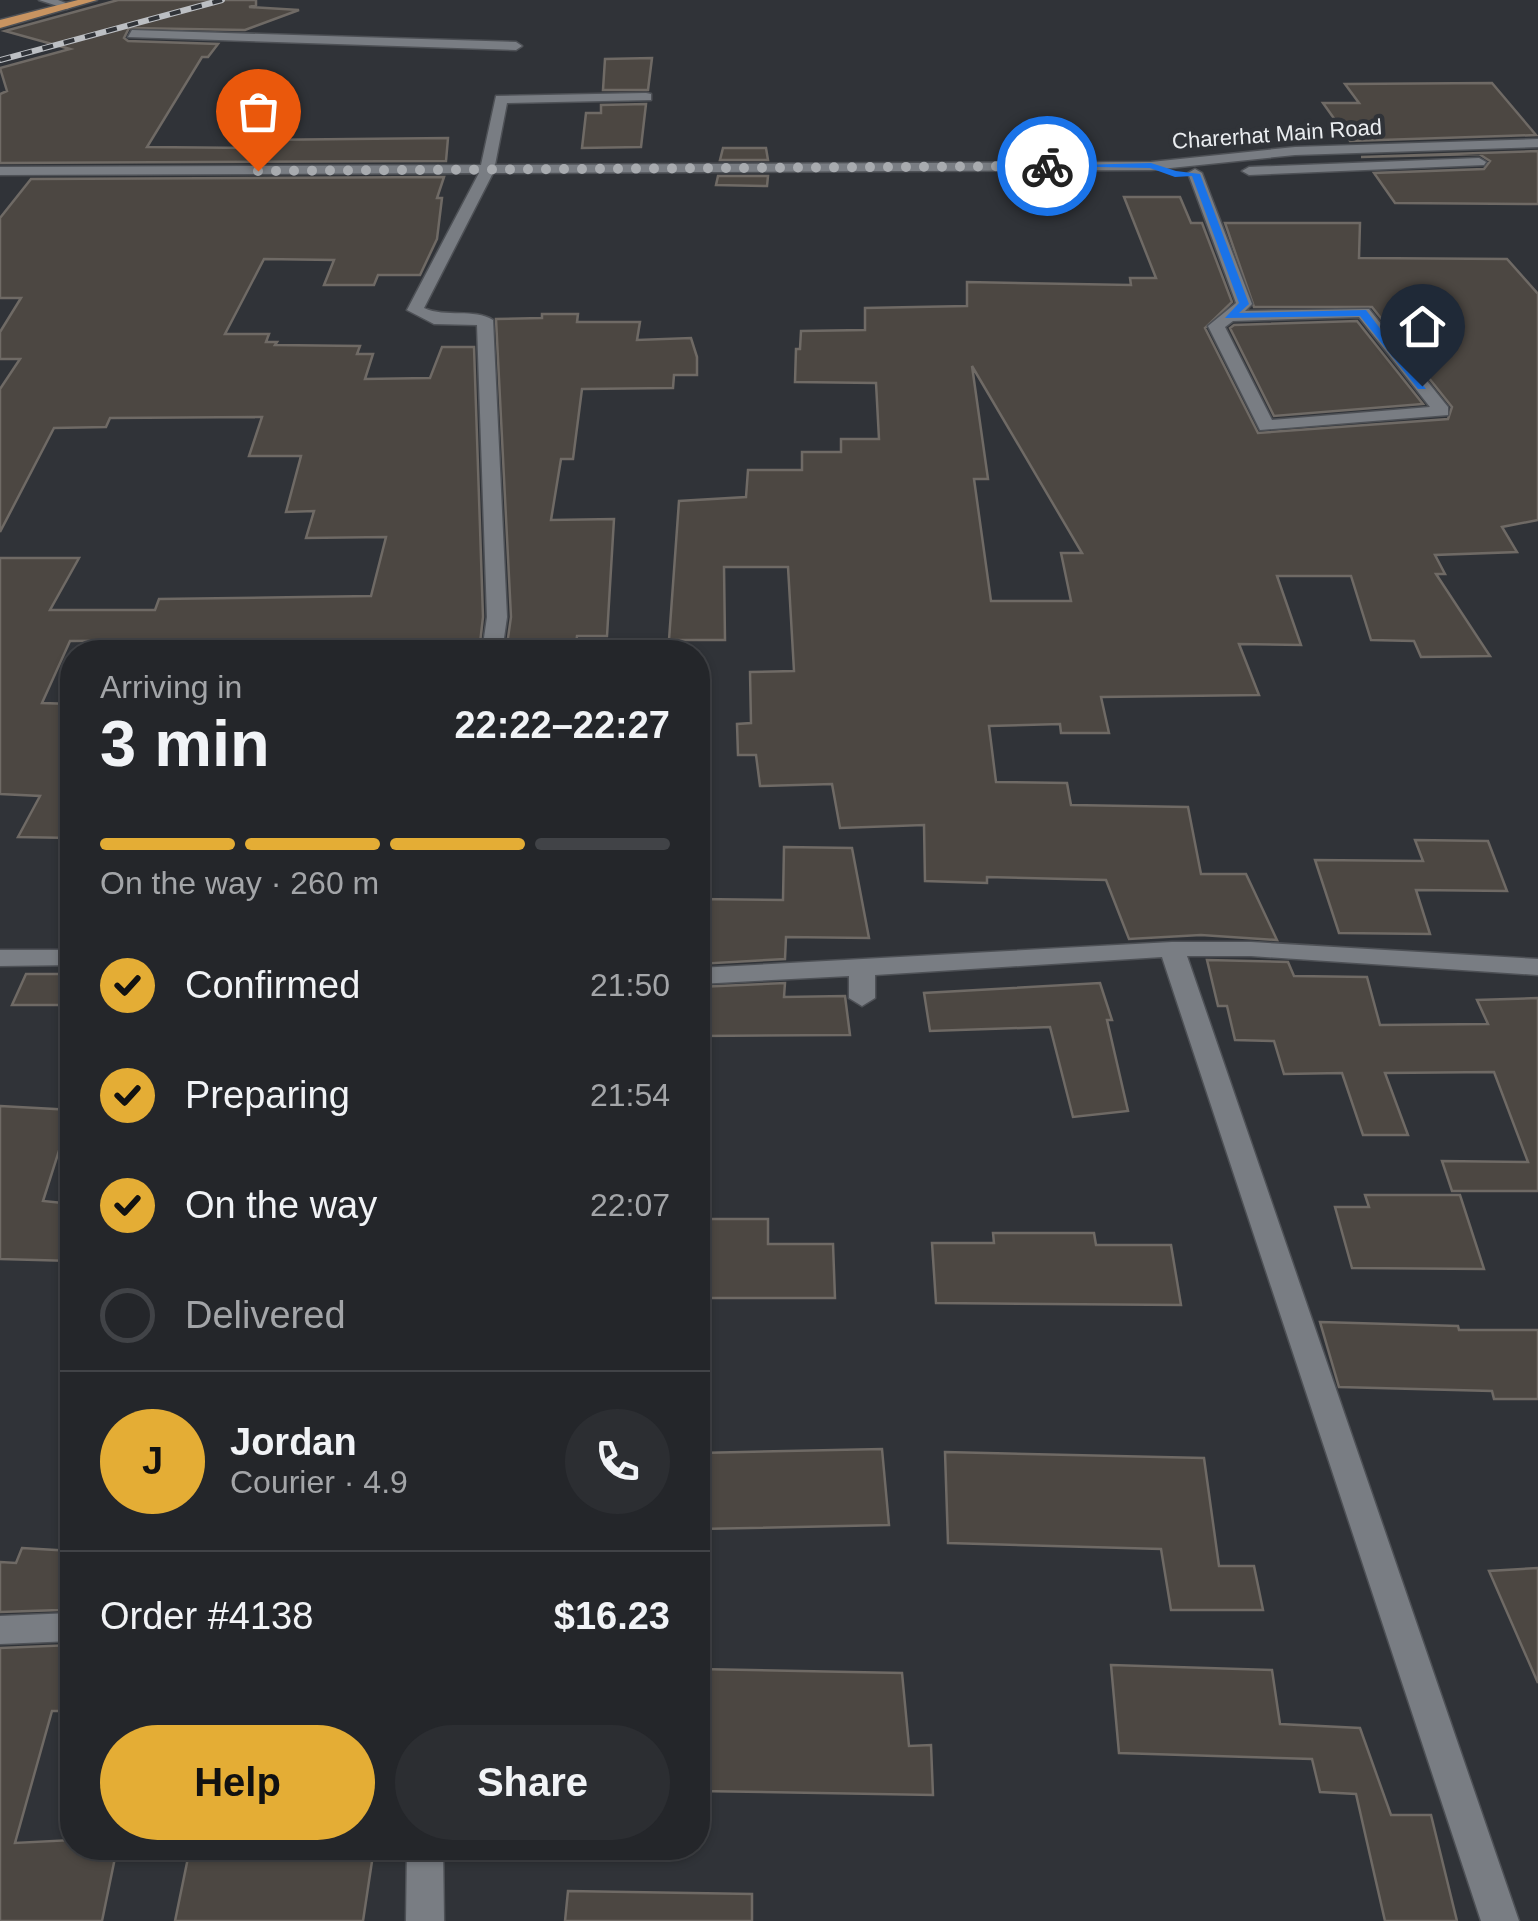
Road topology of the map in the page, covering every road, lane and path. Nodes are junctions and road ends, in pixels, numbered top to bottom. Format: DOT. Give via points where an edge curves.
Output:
graph roads {
  1 [pos="46,0"];
  2 [pos="91,0"];
  3 [pos="67,6"];
  4 [pos="0,24"];
  5 [pos="132,34"];
  6 [pos="516,46"];
  7 [pos="646,97"];
  8 [pos="1538,143"];
  9 [pos="1519,160"];
  10 [pos="1538,160"];
  11 [pos="1500,161"];
  12 [pos="1151,166"];
  13 [pos="0,171"];
  14 [pos="487,171"];
  15 [pos="1195,174"];
  16 [pos="1228,316"];
  17 [pos="494,640"];
  18 [pos="1172,948"];
  19 [pos="0,958"];
  20 [pos="60,958"];
  21 [pos="1538,967"];
  22 [pos="862,968"];
  23 [pos="710,975"];
  24 [pos="862,998"];
  25 [pos="60,1628"];
  26 [pos="0,1630"];
  27 [pos="426,1860"];
  28 [pos="425,1921"];
  29 [pos="1500,1921"];
  1 -- 3 [label="street"];
  2 -- 3 [label="main road"];
  3 -- 4 [label="main road"];
  5 -- 6 [label="street"];
  7 -- 14 [label="street" via="501,99"];
  8 -- 12 [label="street, Charerhat Main Road" via="1294,151"];
  9 -- 10 [label="street"];
  11 -- 15 [label="street"];
  12 -- 14 [label="street, Charerhat Main Road"];
  12 -- 15 [label="street"];
  13 -- 14 [label="street, Charerhat Main Road"];
  14 -- 17 [label="street" via="414,310 434,319 485,320"];
  15 -- 16 [label="street" via="1244,304"];
  16 -- 16 [label="street" via="1216,326 1266,426 1442,411 1363,312"];
  18 -- 21 [label="street"];
  18 -- 22 [label="street"];
  18 -- 29 [label="street"];
  19 -- 20 [label="street"];
  22 -- 23 [label="street"];
  22 -- 24 [label="street"];
  25 -- 26 [label="street"];
  27 -- 28 [label="street"];
}
